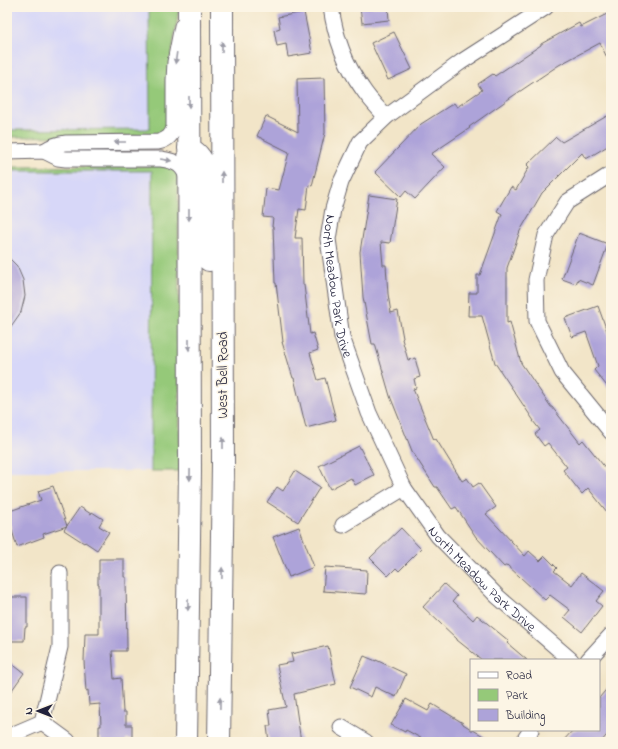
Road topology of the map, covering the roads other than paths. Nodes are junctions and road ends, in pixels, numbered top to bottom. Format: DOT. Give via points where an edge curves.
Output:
graph roads {
  1 [pos="188,7"];
  2 [pos="222,7"];
  3 [pos="331,7"];
  4 [pos="546,7"];
  5 [pos="386,117"];
  6 [pos="158,142"];
  7 [pos="189,148"];
  8 [pos="44,151"];
  9 [pos="7,152"];
  10 [pos="611,174"];
  11 [pos="189,184"];
  12 [pos="222,314"];
  13 [pos="611,432"];
  14 [pos="404,488"];
  15 [pos="344,526"];
  16 [pos="60,573"];
  17 [pos="611,635"];
  18 [pos="570,659"];
  19 [pos="589,659"];
  20 [pos="42,722"];
  21 [pos="341,727"];
  22 [pos="531,731"];
  23 [pos="7,737"];
  24 [pos="68,741"];
  25 [pos="186,742"];
  26 [pos="220,742"];
  27 [pos="366,742"];
  28 [pos="523,742"];
  1 -- 6 [label="street, one-way" via="175,62 174,127 169,137"];
  1 -- 7 [label="main road, one-way"];
  12 -- 2 [label="main road, West Bell Road, one-way"];
  3 -- 5 [label="street" via="334,27 346,61 362,89"];
  4 -- 5 [label="street, North Meadow Park Drive" via="461,62"];
  5 -- 14 [label="street, North Meadow Park Drive" via="360,142 340,182 332,209 328,239 342,337 369,413"];
  6 -- 7 [label="street"];
  6 -- 8 [label="street, one-way" via="66,143"];
  7 -- 11 [label="main road"];
  7 -- 12 [label="main road" via="199,155 205,167 209,260"];
  8 -- 9 [label="street"];
  8 -- 11 [label="street, one-way" via="66,159 169,160 181,166"];
  10 -- 13 [label="street" via="567,202 546,235 536,280 537,321 562,372"];
  11 -- 25 [label="main road, one-way" via="190,472"];
  26 -- 12 [label="main road, West Bell Road, one-way"];
  14 -- 15 [label="street"];
  14 -- 18 [label="street, North Meadow Park Drive" via="438,536 497,596"];
  16 -- 20 [label="street" via="60,647"];
  17 -- 19 [label="street"];
  20 -- 23 [label="street"];
  20 -- 24 [label="street"];
  21 -- 27 [label="street"];
  22 -- 28 [label="street"];
}
